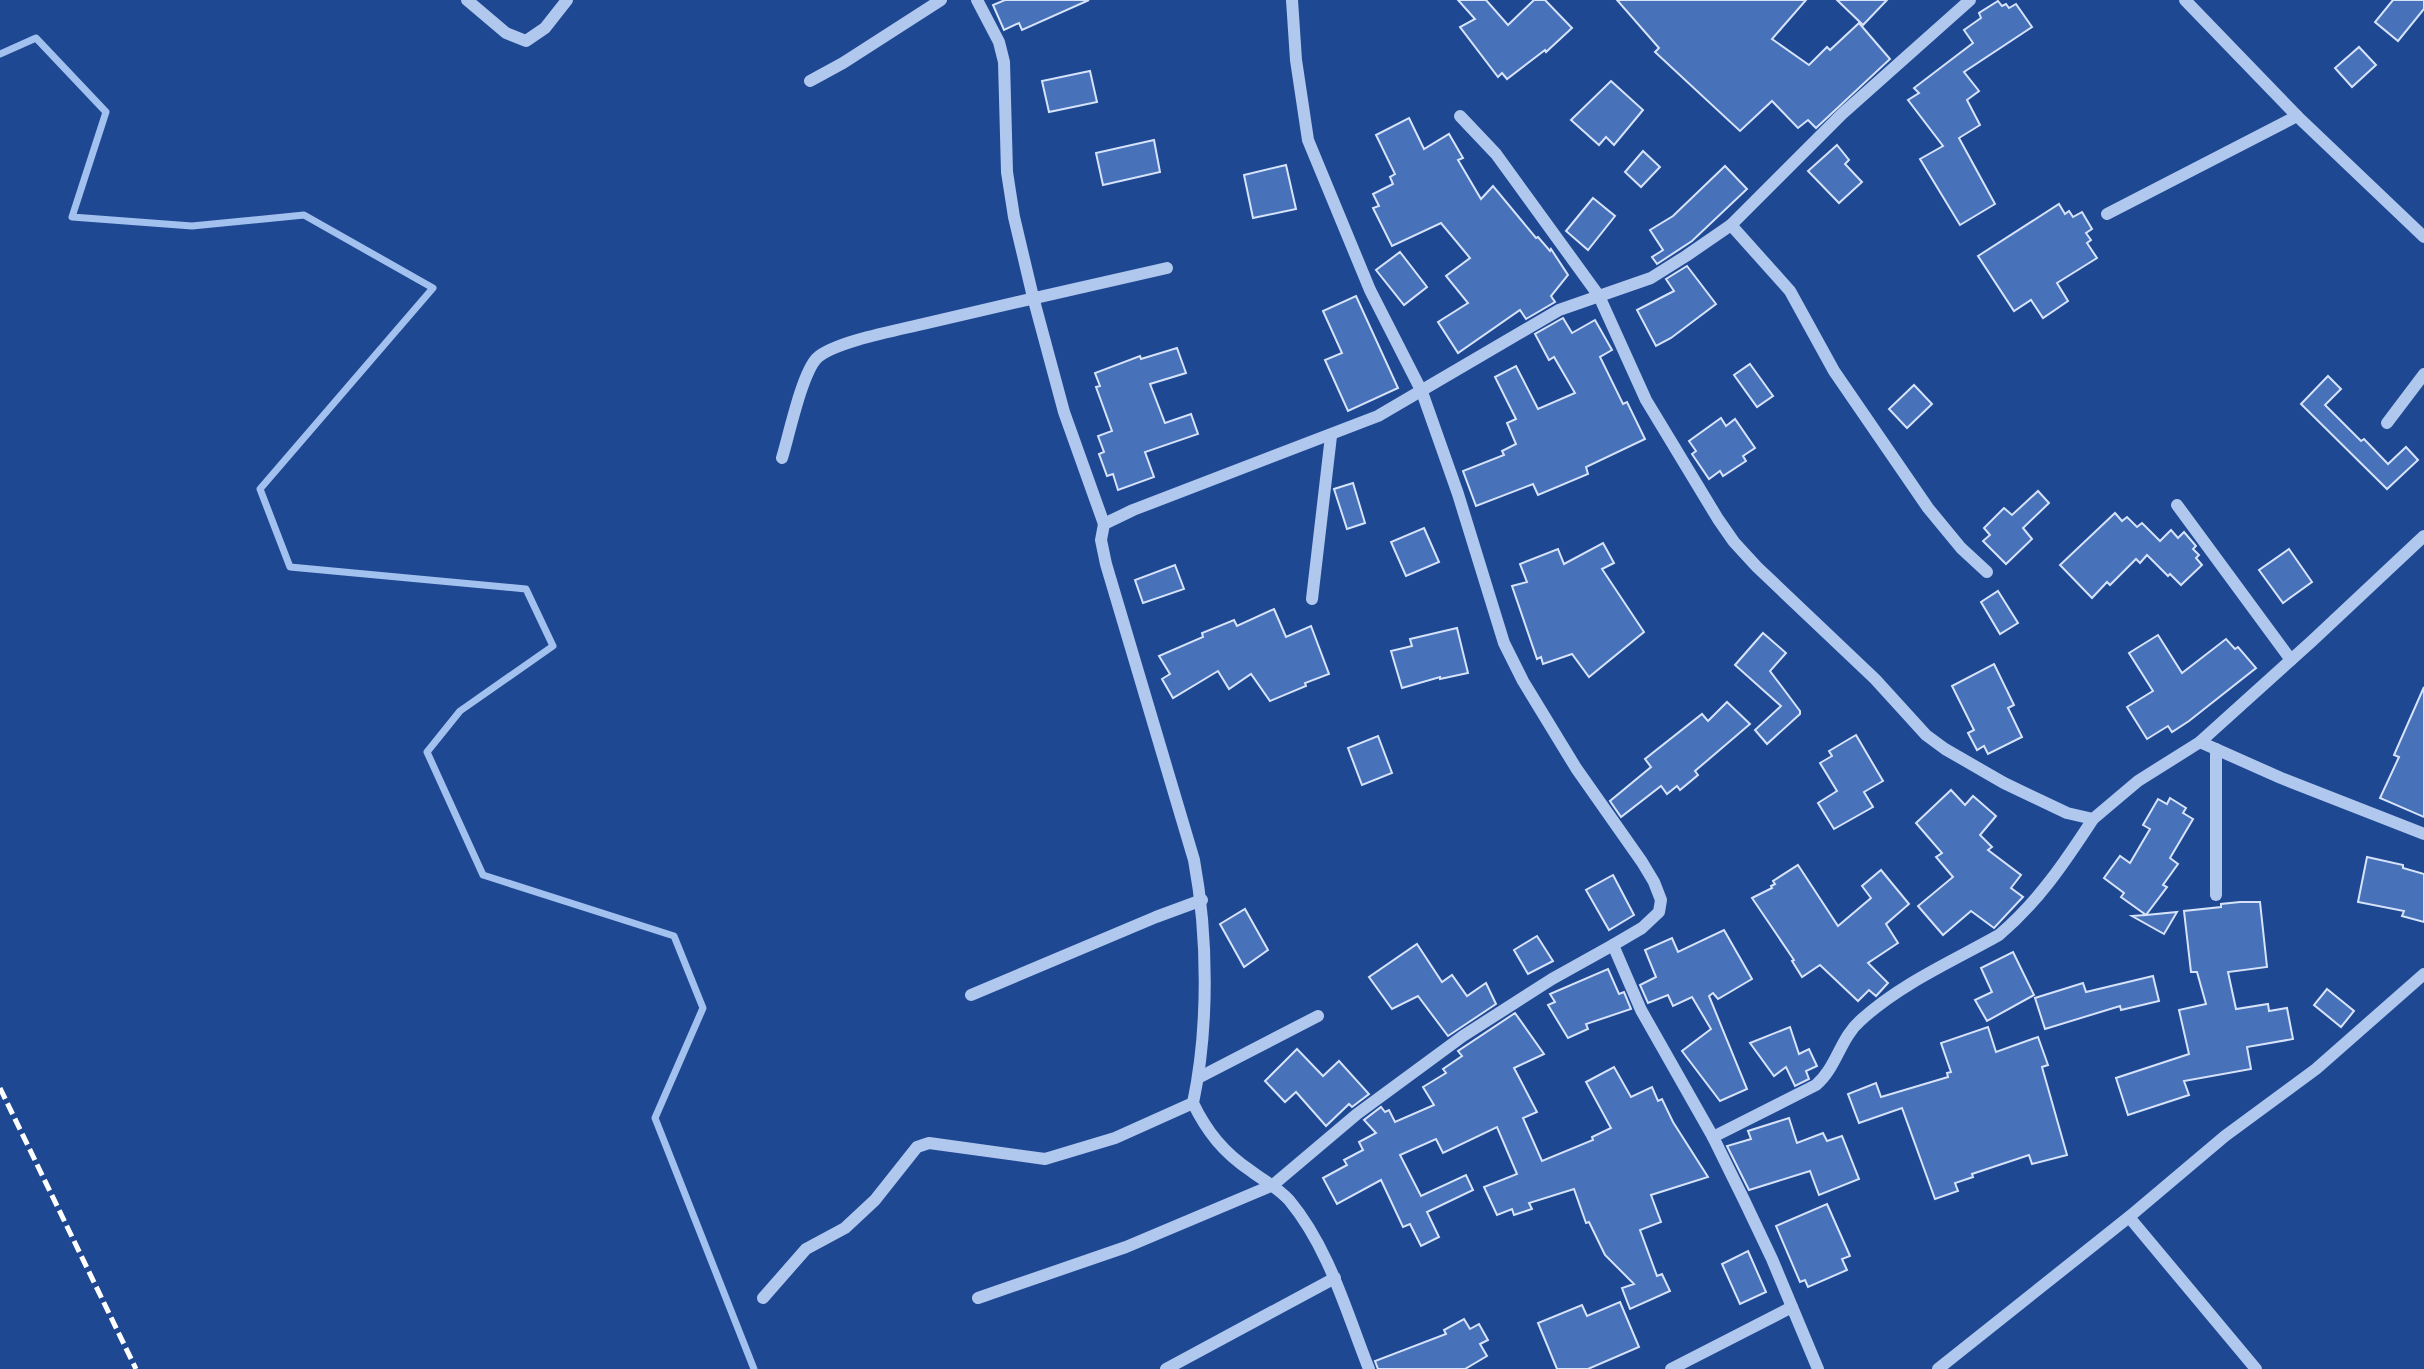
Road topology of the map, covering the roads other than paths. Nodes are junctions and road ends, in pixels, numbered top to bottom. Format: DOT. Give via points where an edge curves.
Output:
graph roads {
  1 [pos="467,0"];
  2 [pos="566,0"];
  3 [pos="941,0"];
  4 [pos="977,0"];
  5 [pos="1292,0"];
  6 [pos="1970,0"];
  7 [pos="2185,0"];
  8 [pos="810,81"];
  9 [pos="1460,116"];
  10 [pos="2297,116"];
  11 [pos="2107,214"];
  12 [pos="1731,225"];
  13 [pos="2424,237"];
  14 [pos="1167,268"];
  15 [pos="1599,296"];
  16 [pos="1032,297"];
  17 [pos="2424,374"];
  18 [pos="1422,392"];
  19 [pos="2387,423"];
  20 [pos="1331,436"];
  21 [pos="782,458"];
  22 [pos="2176,505"];
  23 [pos="1104,524"];
  24 [pos="2424,536"];
  25 [pos="1987,572"];
  26 [pos="1311,599"];
  27 [pos="2291,660"];
  28 [pos="2200,742"];
  29 [pos="2216,749"];
  30 [pos="2093,820"];
  31 [pos="2424,834"];
  32 [pos="2216,895"];
  33 [pos="1202,900"];
  34 [pos="1612,945"];
  35 [pos="2424,974"];
  36 [pos="971,995"];
  37 [pos="1318,1016"];
  38 [pos="1198,1078"];
  39 [pos="1193,1103"];
  40 [pos="1713,1137"];
  41 [pos="1273,1185"];
  42 [pos="2129,1217"];
  43 [pos="1335,1278"];
  44 [pos="763,1298"];
  45 [pos="978,1298"];
  46 [pos="1792,1307"];
  47 [pos="1166,1369"];
  48 [pos="1369,1369"];
  49 [pos="1671,1369"];
  50 [pos="1818,1369"];
  51 [pos="1938,1369"];
  52 [pos="2256,1369"];
  1 -- 2 [label="street" via="506,33 526,41 545,27"];
  3 -- 8 [label="street"];
  4 -- 16 [label="street" via="1004,62 1007,172"];
  5 -- 18 [label="street" via="1308,140 1370,290"];
  6 -- 12 [label="street" via="1842,114"];
  7 -- 10 [label="street"];
  9 -- 15 [label="street" via="1496,154"];
  10 -- 11 [label="street"];
  10 -- 13 [label="street"];
  12 -- 15 [label="street" via="1651,278"];
  12 -- 25 [label="street" via="1790,291 1834,371 1928,508"];
  14 -- 16 [label="street"];
  15 -- 18 [label="street" via="1559,310"];
  15 -- 30 [label="street" via="1646,400 1718,519 1757,567 1849,652 1926,735 2004,783 2067,813"];
  16 -- 21 [label="street" via="827,351 807,373"];
  16 -- 23 [label="street" via="1064,412"];
  17 -- 19 [label="street"];
  18 -- 20 [label="street"];
  18 -- 34 [label="street" via="1504,643 1523,681 1642,862 1661,900 1659,912 1642,928"];
  20 -- 23 [label="street"];
  20 -- 26 [label="street"];
  22 -- 27 [label="street"];
  23 -- 33 [label="street" via="1105,564"];
  24 -- 27 [label="street"];
  27 -- 28 [label="street"];
  28 -- 29 [label="street"];
  28 -- 30 [label="street" via="2138,781"];
  29 -- 31 [label="street"];
  29 -- 32 [label="street"];
  30 -- 40 [label="street" via="2054,877 2014,923 1861,1020 1847,1034 1833,1065 1816,1085"];
  33 -- 36 [label="street"];
  33 -- 38 [label="street" via="1204,975"];
  34 -- 40 [label="street" via="1641,1010"];
  34 -- 41 [label="street" via="1462,1037"];
  35 -- 42 [label="street" via="2316,1069 2225,1136"];
  37 -- 38 [label="street"];
  38 -- 39 [label="street"];
  39 -- 41 [label="street" via="1203,1125 1231,1157"];
  39 -- 44 [label="street" via="1115,1138 1045,1159 929,1143 917,1147 875,1200 845,1228 806,1249"];
  40 -- 46 [label="street"];
  41 -- 43 [label="street" via="1304,1221"];
  41 -- 45 [label="street" via="1126,1247"];
  42 -- 51 [label="street"];
  42 -- 52 [label="street"];
  43 -- 47 [label="street"];
  43 -- 48 [label="street"];
  46 -- 49 [label="street"];
  46 -- 50 [label="street"];
}
